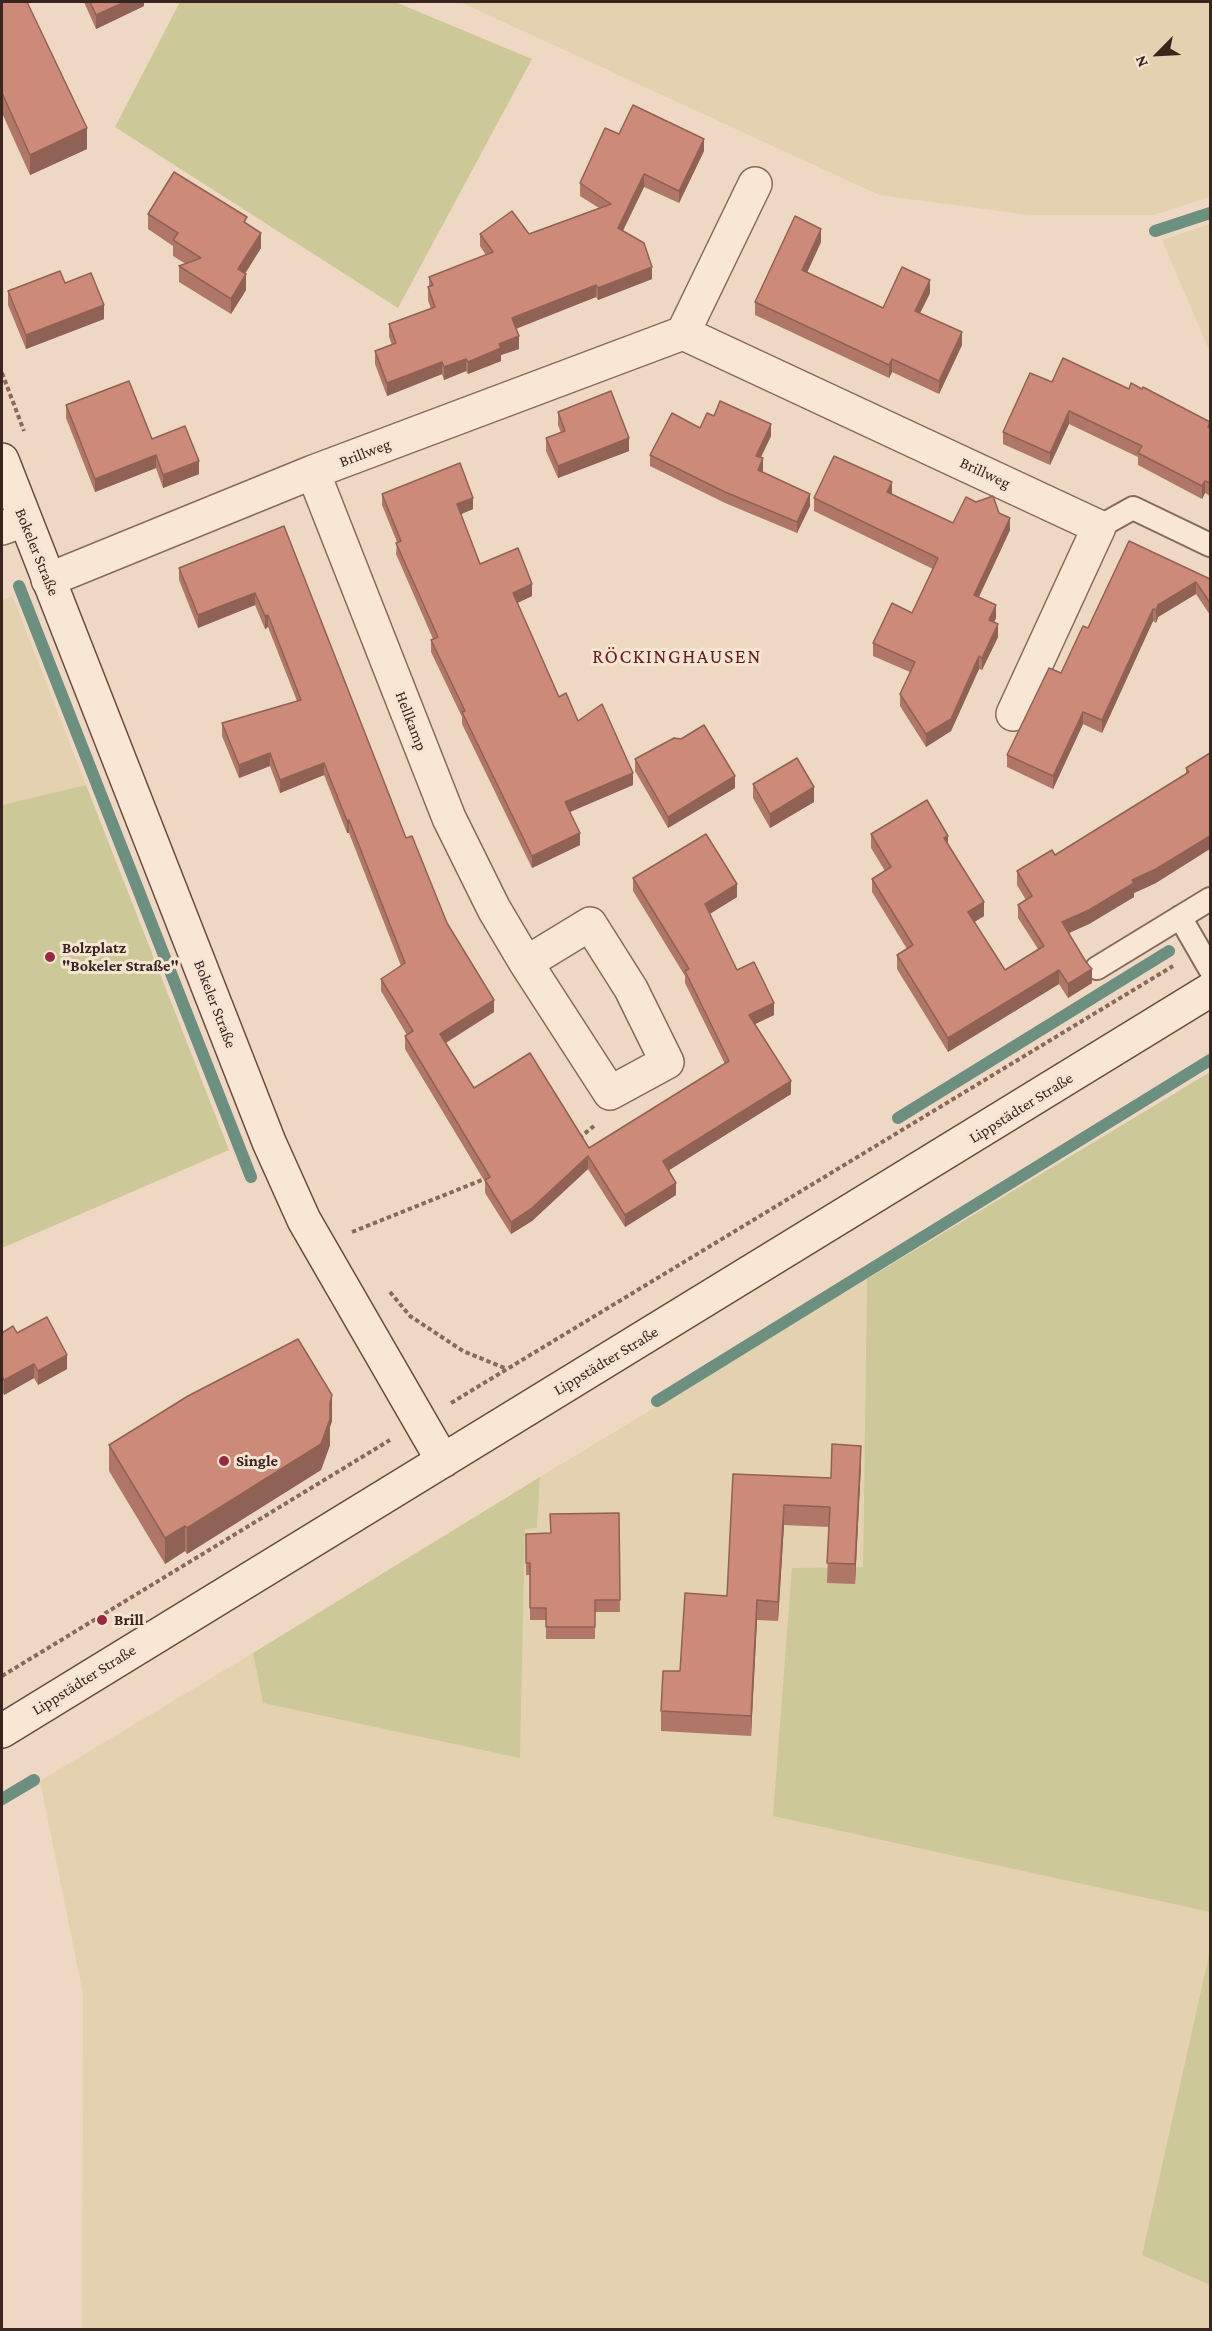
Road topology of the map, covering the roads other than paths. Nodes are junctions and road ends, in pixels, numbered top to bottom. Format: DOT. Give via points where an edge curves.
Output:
graph roads {
  1 [pos="755,184"];
  2 [pos="684,333"];
  3 [pos="2,460"];
  4 [pos="313,472"];
  5 [pos="13,524"];
  6 [pos="1099,527"];
  7 [pos="1210,545"];
  8 [pos="48,580"];
  9 [pos="1012,714"];
  10 [pos="1210,899"];
  11 [pos="1180,917"];
  12 [pos="1205,959"];
  13 [pos="526,963"];
  14 [pos="1097,968"];
  15 [pos="1210,990"];
  16 [pos="443,1461"];
  17 [pos="2,1731"];
  1 -- 2 [label="street"];
  2 -- 4 [label="street, Brillweg"];
  2 -- 6 [label="street, Brillweg"];
  3 -- 5 [label="street, Bokeler Straße"];
  4 -- 8 [label="street, Brillweg"];
  4 -- 13 [label="street, Hellkamp" via="449,818"];
  5 -- 8 [label="street, Bokeler Straße"];
  6 -- 7 [label="lane" via="1133,508"];
  6 -- 9 [label="street"];
  8 -- 16 [label="street, Bokeler Straße" via="269,1142 304,1220"];
  10 -- 11 [label="lane"];
  11 -- 12 [label="lane"];
  11 -- 14 [label="lane"];
  13 -- 13 [label="street, Hellkamp" via="610,1092 667,1062 631,989 590,924"];
  15 -- 16 [label="street, Lippstädter Straße"];
  16 -- 17 [label="street, Lippstädter Straße"];
}
